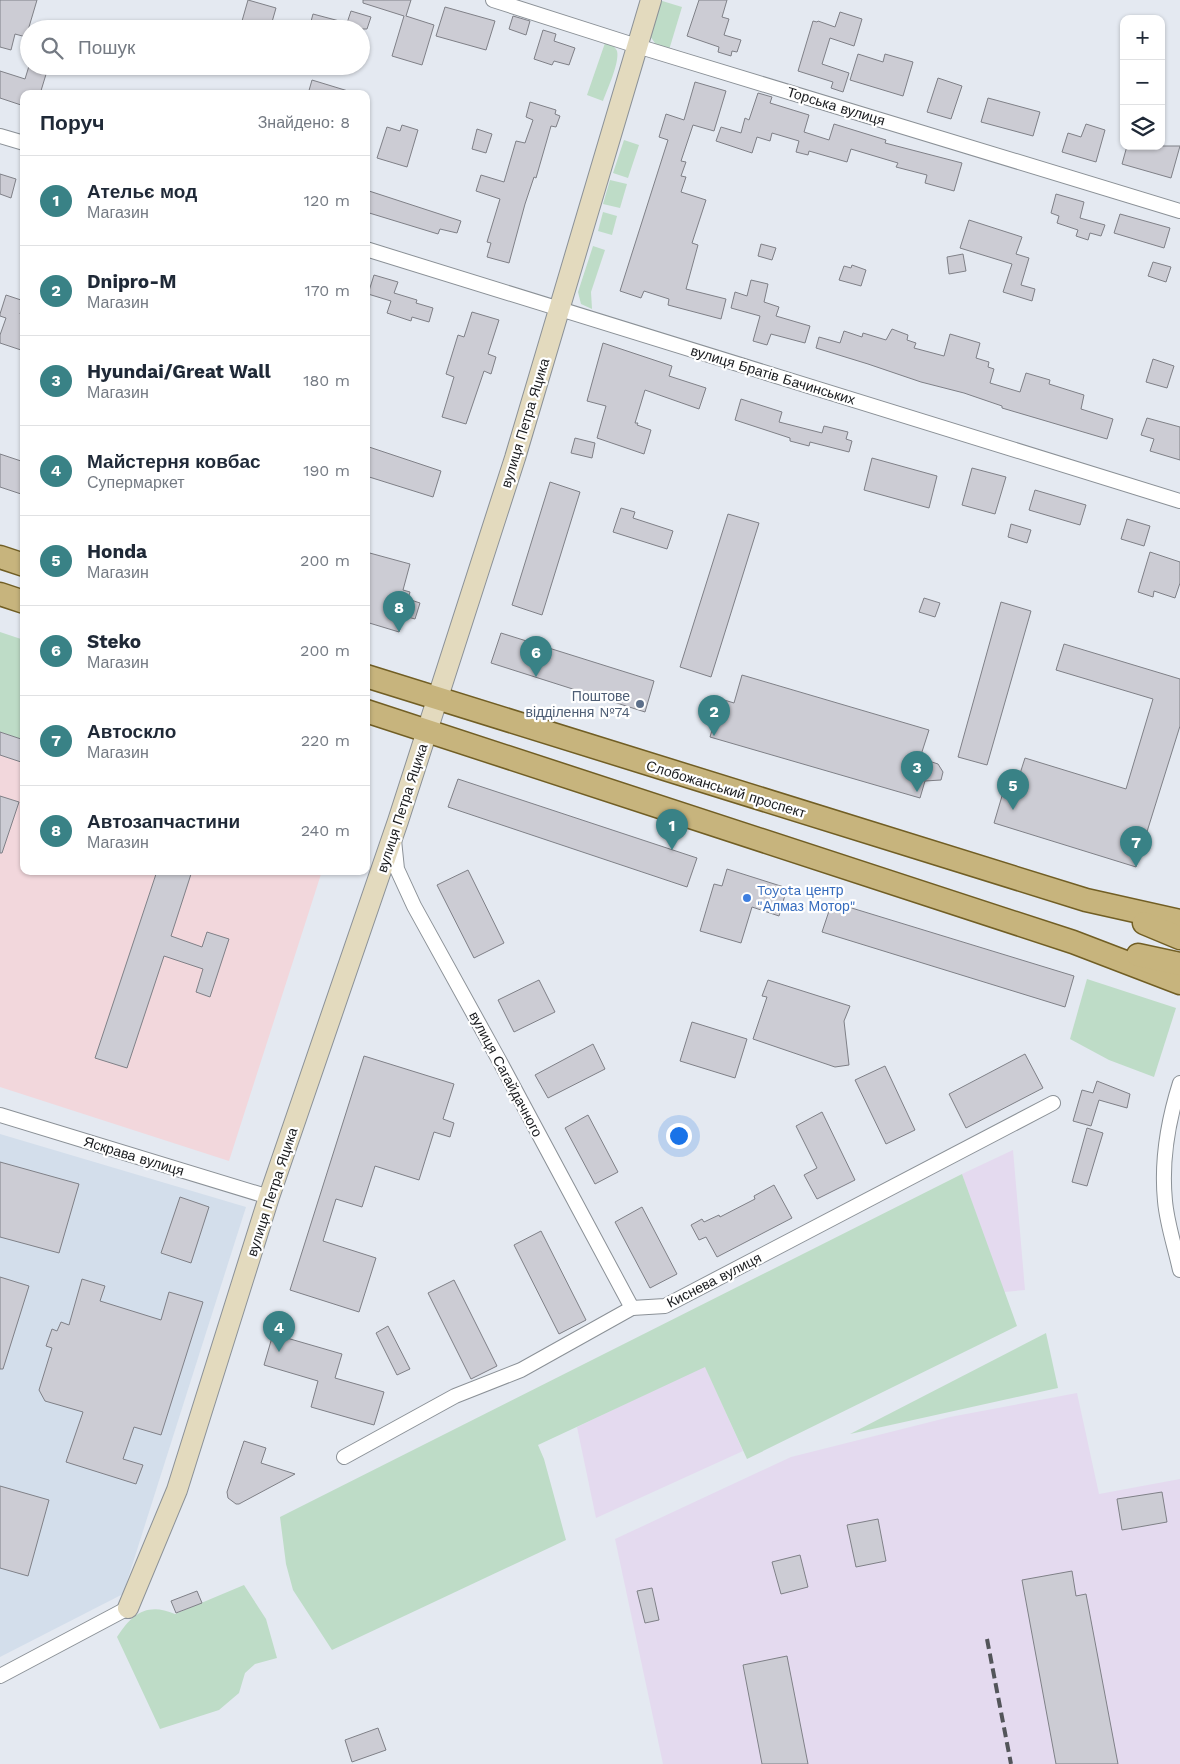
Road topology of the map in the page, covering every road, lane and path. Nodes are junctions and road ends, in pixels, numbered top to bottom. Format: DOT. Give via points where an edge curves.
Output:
graph roads {
  1 [pos="493,0"];
  2 [pos="651,0"];
  3 [pos="637,46"];
  4 [pos="0,136"];
  5 [pos="20,142"];
  6 [pos="1180,211"];
  7 [pos="370,250"];
  8 [pos="560,309"];
  9 [pos="1180,501"];
  10 [pos="0,557"];
  11 [pos="20,564"];
  12 [pos="0,594"];
  13 [pos="20,601"];
  14 [pos="370,677"];
  15 [pos="437,699"];
  16 [pos="370,713"];
  17 [pos="427,731"];
  18 [pos="394,835"];
  19 [pos="1086,900"];
  20 [pos="1180,920"];
  21 [pos="1180,938"];
  22 [pos="1073,942"];
  23 [pos="1180,964"];
  24 [pos="1180,983"];
  25 [pos="1180,1083"];
  26 [pos="1053,1103"];
  27 [pos="0,1115"];
  28 [pos="269,1197"];
  29 [pos="1180,1270"];
  30 [pos="632,1308"];
  31 [pos="344,1457"];
  32 [pos="128,1608"];
  33 [pos="0,1676"];
  1 -- 3 [label="street, Торська вулиця"];
  2 -- 3 [label="street, вулиця Петра Яцика"];
  3 -- 6 [label="street, Торська вулиця"];
  3 -- 8 [label="street, вулиця Петра Яцика"];
  4 -- 5 [label="street"];
  7 -- 8 [label="street, вулиця Братів Бачинських"];
  8 -- 9 [label="street, вулиця Братів Бачинських"];
  8 -- 15 [label="street, вулиця Петра Яцика"];
  10 -- 11 [label="main road"];
  12 -- 13 [label="main road"];
  14 -- 15 [label="main road, Слобожанський проспект"];
  15 -- 17 [label="street, вулиця Петра Яцика"];
  15 -- 19 [label="main road, Слобожанський проспект"];
  16 -- 17 [label="main road"];
  17 -- 18 [label="street, вулиця Петра Яцика"];
  17 -- 22 [label="main road"];
  18 -- 28 [label="street, вулиця Петра Яцика"];
  18 -- 30 [label="street, вулиця Сагайдачного" via="397,869 414,906"];
  19 -- 20 [label="main road, Слобожанський проспект"];
  19 -- 21 [label="main road, Слобожанський проспект"];
  22 -- 23 [label="main road"];
  22 -- 24 [label="main road"];
  25 -- 29 [label="street" via="1166,1142 1164,1182 1165,1204"];
  26 -- 30 [label="street, Киснева вулиця" via="665,1306"];
  27 -- 28 [label="street, Яскрава вулиця"];
  28 -- 32 [label="street, вулиця Петра Яцика" via="177,1490"];
  30 -- 31 [label="street, Киснева вулиця" via="521,1370 455,1396"];
  32 -- 33 [label="street"];
}
